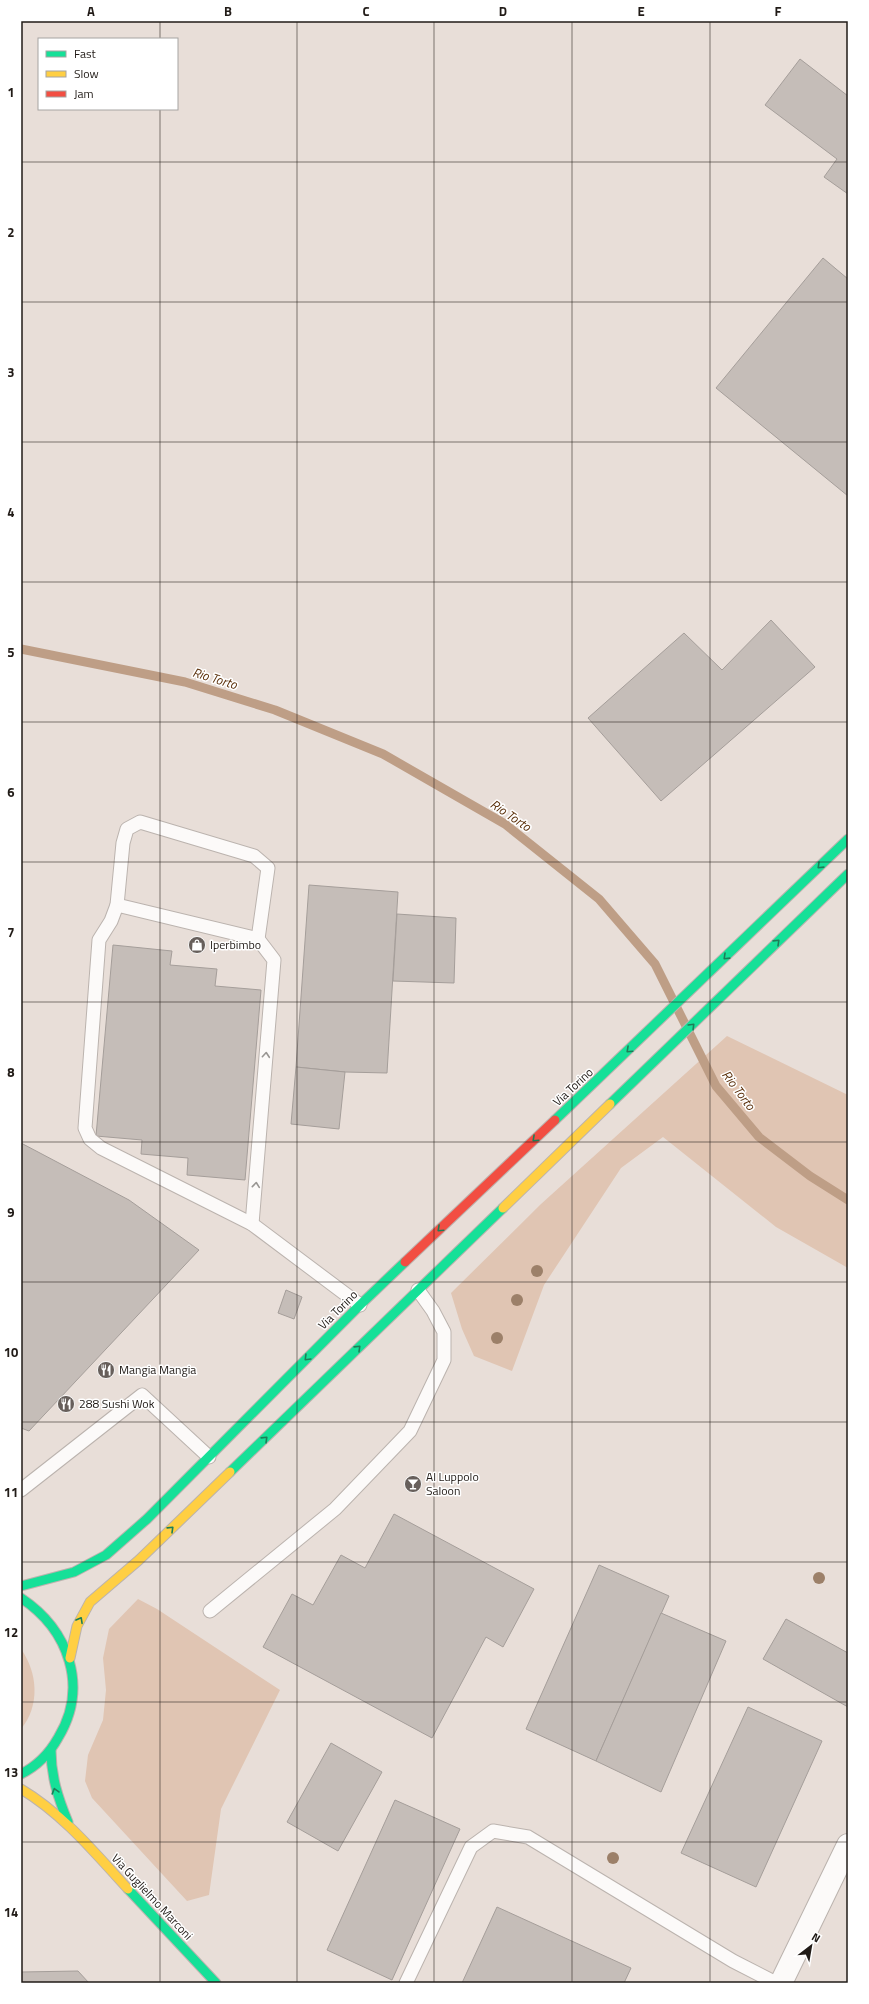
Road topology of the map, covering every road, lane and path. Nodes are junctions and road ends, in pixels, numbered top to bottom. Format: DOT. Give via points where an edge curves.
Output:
graph roads {
  1 [pos="848,839"];
  2 [pos="848,874"];
  3 [pos="117,905"];
  4 [pos="258,939"];
  5 [pos="252,1224"];
  6 [pos="418,1290"];
  7 [pos="360,1305"];
  8 [pos="209,1457"];
  9 [pos="21,1490"];
  10 [pos="21,1586"];
  11 [pos="21,1598"];
  12 [pos="210,1611"];
  13 [pos="70,1658"];
  14 [pos="52,1750"];
  15 [pos="21,1774"];
  16 [pos="21,1789"];
  17 [pos="70,1827"];
  18 [pos="848,1845"];
  19 [pos="216,1983"];
  20 [pos="406,1983"];
  21 [pos="776,1983"];
  22 [pos="781,1983"];
  1 -- 7 [label="main road, Via Torino, one-way" via="658,1024"];
  6 -- 2 [label="main road, one-way"];
  3 -- 4 [label="lane"];
  3 -- 4 [label="lane" via="123,843 127,830 140,822 254,856 268,868"];
  3 -- 5 [label="lane" via="99,940 85,1128 90,1139 101,1148"];
  5 -- 4 [label="lane, one-way" via="274,960"];
  5 -- 7 [label="lane"];
  6 -- 12 [label="lane" via="444,1332 444,1360 410,1430 335,1509"];
  13 -- 6 [label="main road, one-way" via="77,1626 90,1602 139,1560"];
  7 -- 8 [label="main road, Via Torino, one-way"];
  8 -- 9 [label="lane" via="142,1395"];
  8 -- 10 [label="main road, Via Torino" via="147,1519 106,1555 74,1572"];
  11 -- 13 [label="main road" via="35,1606 56,1629"];
  13 -- 14 [label="main road" via="74,1690 67,1722"];
  14 -- 15 [label="main road" via="27,1772"];
  17 -- 14 [label="main road, Via Guglielmo Marconi, one-way" via="55,1792 51,1767"];
  16 -- 17 [label="main road, Via Guglielmo Marconi" via="36,1798"];
  17 -- 19 [label="main road, Via Guglielmo Marconi"];
  18 -- 22 [label="street"];
  20 -- 21 [label="lane" via="471,1846 493,1831 528,1836 733,1961"];
}
